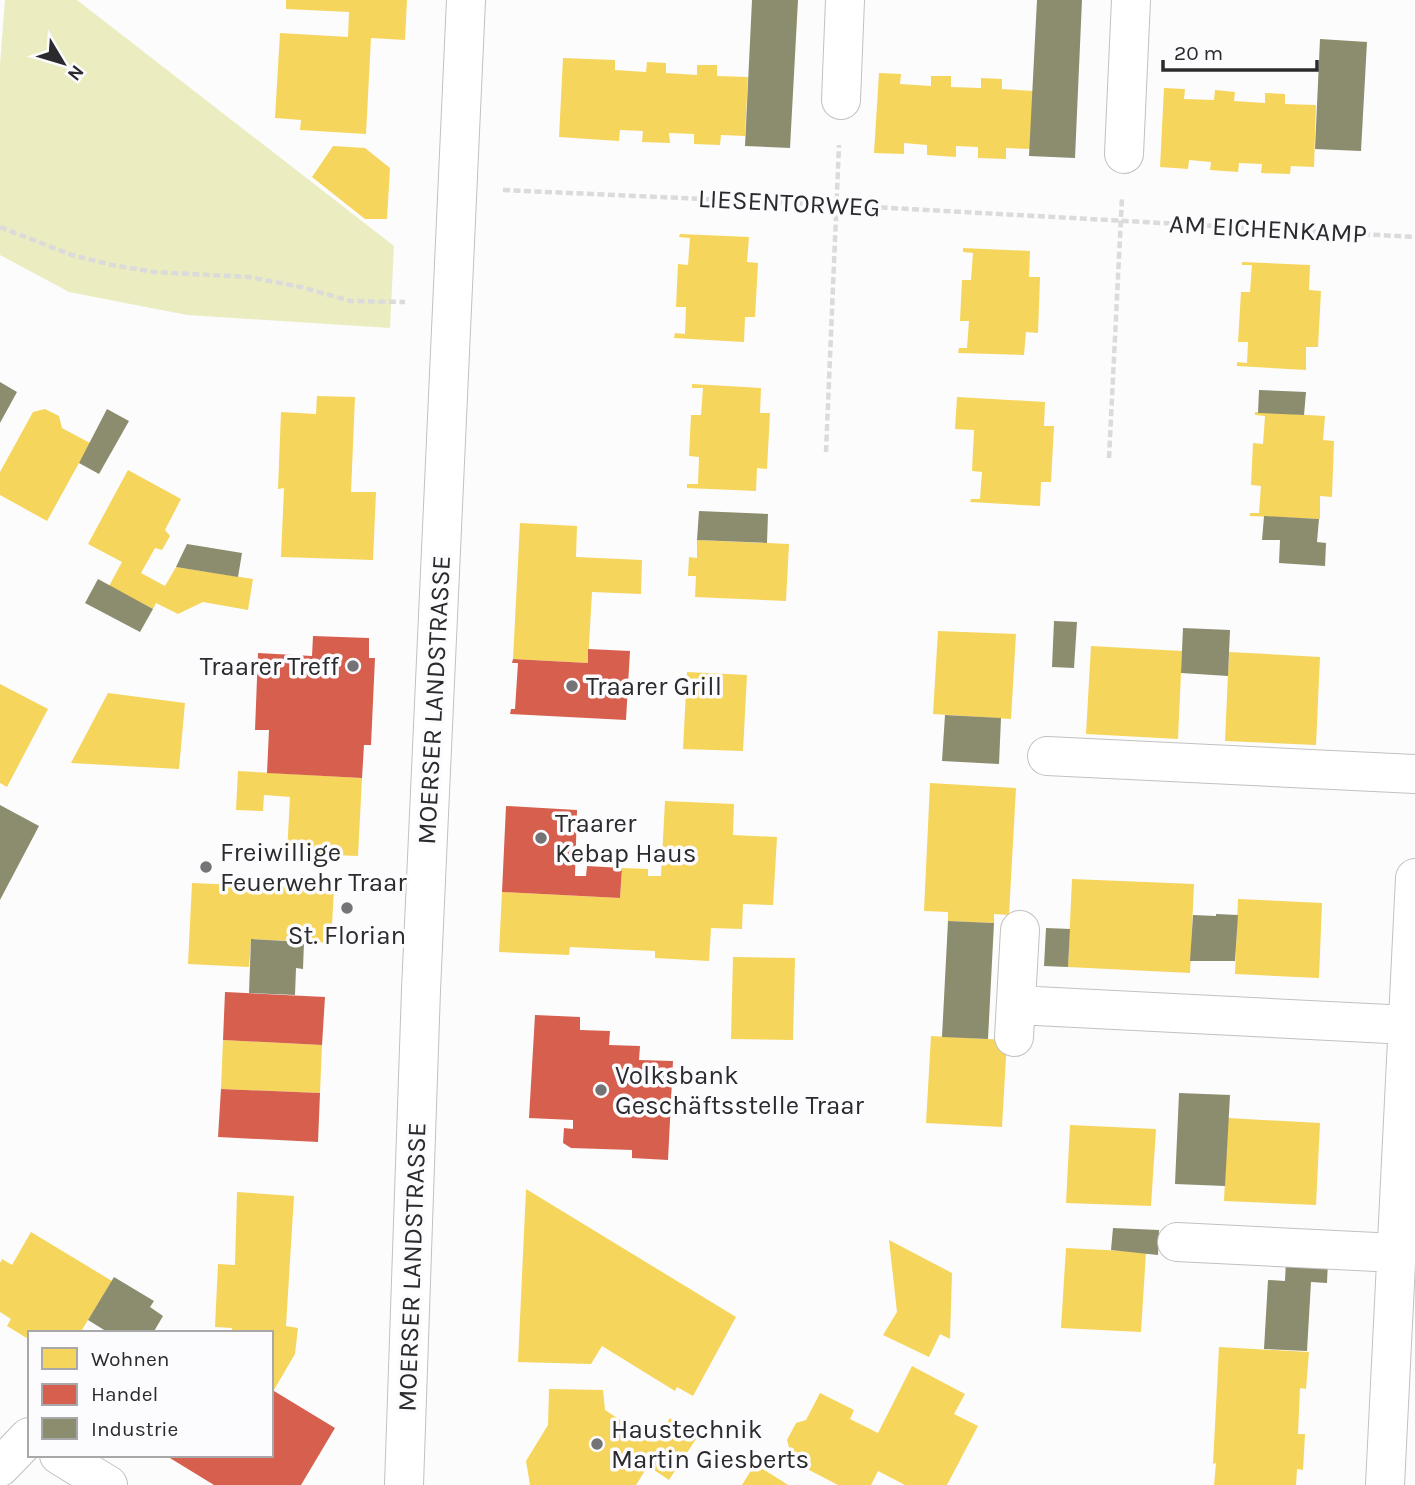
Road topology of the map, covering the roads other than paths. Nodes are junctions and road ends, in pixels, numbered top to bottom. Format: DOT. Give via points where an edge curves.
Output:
graph roads {
  1 [pos="466,0"];
  2 [pos="845,0"];
  3 [pos="1130,0"];
  4 [pos="841,100"];
  5 [pos="1124,154"];
  6 [pos="1047,756"];
  7 [pos="1415,774"];
  8 [pos="1415,878"];
  9 [pos="1020,930"];
  10 [pos="1408,1025"];
  11 [pos="1410,1129"];
  12 [pos="1177,1242"];
  13 [pos="1396,1253"];
  14 [pos="0,1419"];
  15 [pos="28,1436"];
  16 [pos="28,1438"];
  17 [pos="62,1457"];
  18 [pos="0,1467"];
  19 [pos="108,1485"];
  20 [pos="404,1485"];
  21 [pos="1385,1485"];
  1 -- 20 [label="main road, MOERSER LANDSTRASSE"];
  2 -- 4 [label="main road"];
  3 -- 5 [label="main road"];
  6 -- 7 [label="main road"];
  8 -- 10 [label="main road"];
  9 -- 10 [label="main road" via="1015,1021"];
  10 -- 11 [label="main road"];
  11 -- 13 [label="main road"];
  12 -- 13 [label="main road"];
  13 -- 21 [label="main road"];
  14 -- 15 [label="main road"];
  16 -- 18 [label="main road"];
  17 -- 19 [label="main road"];
}
